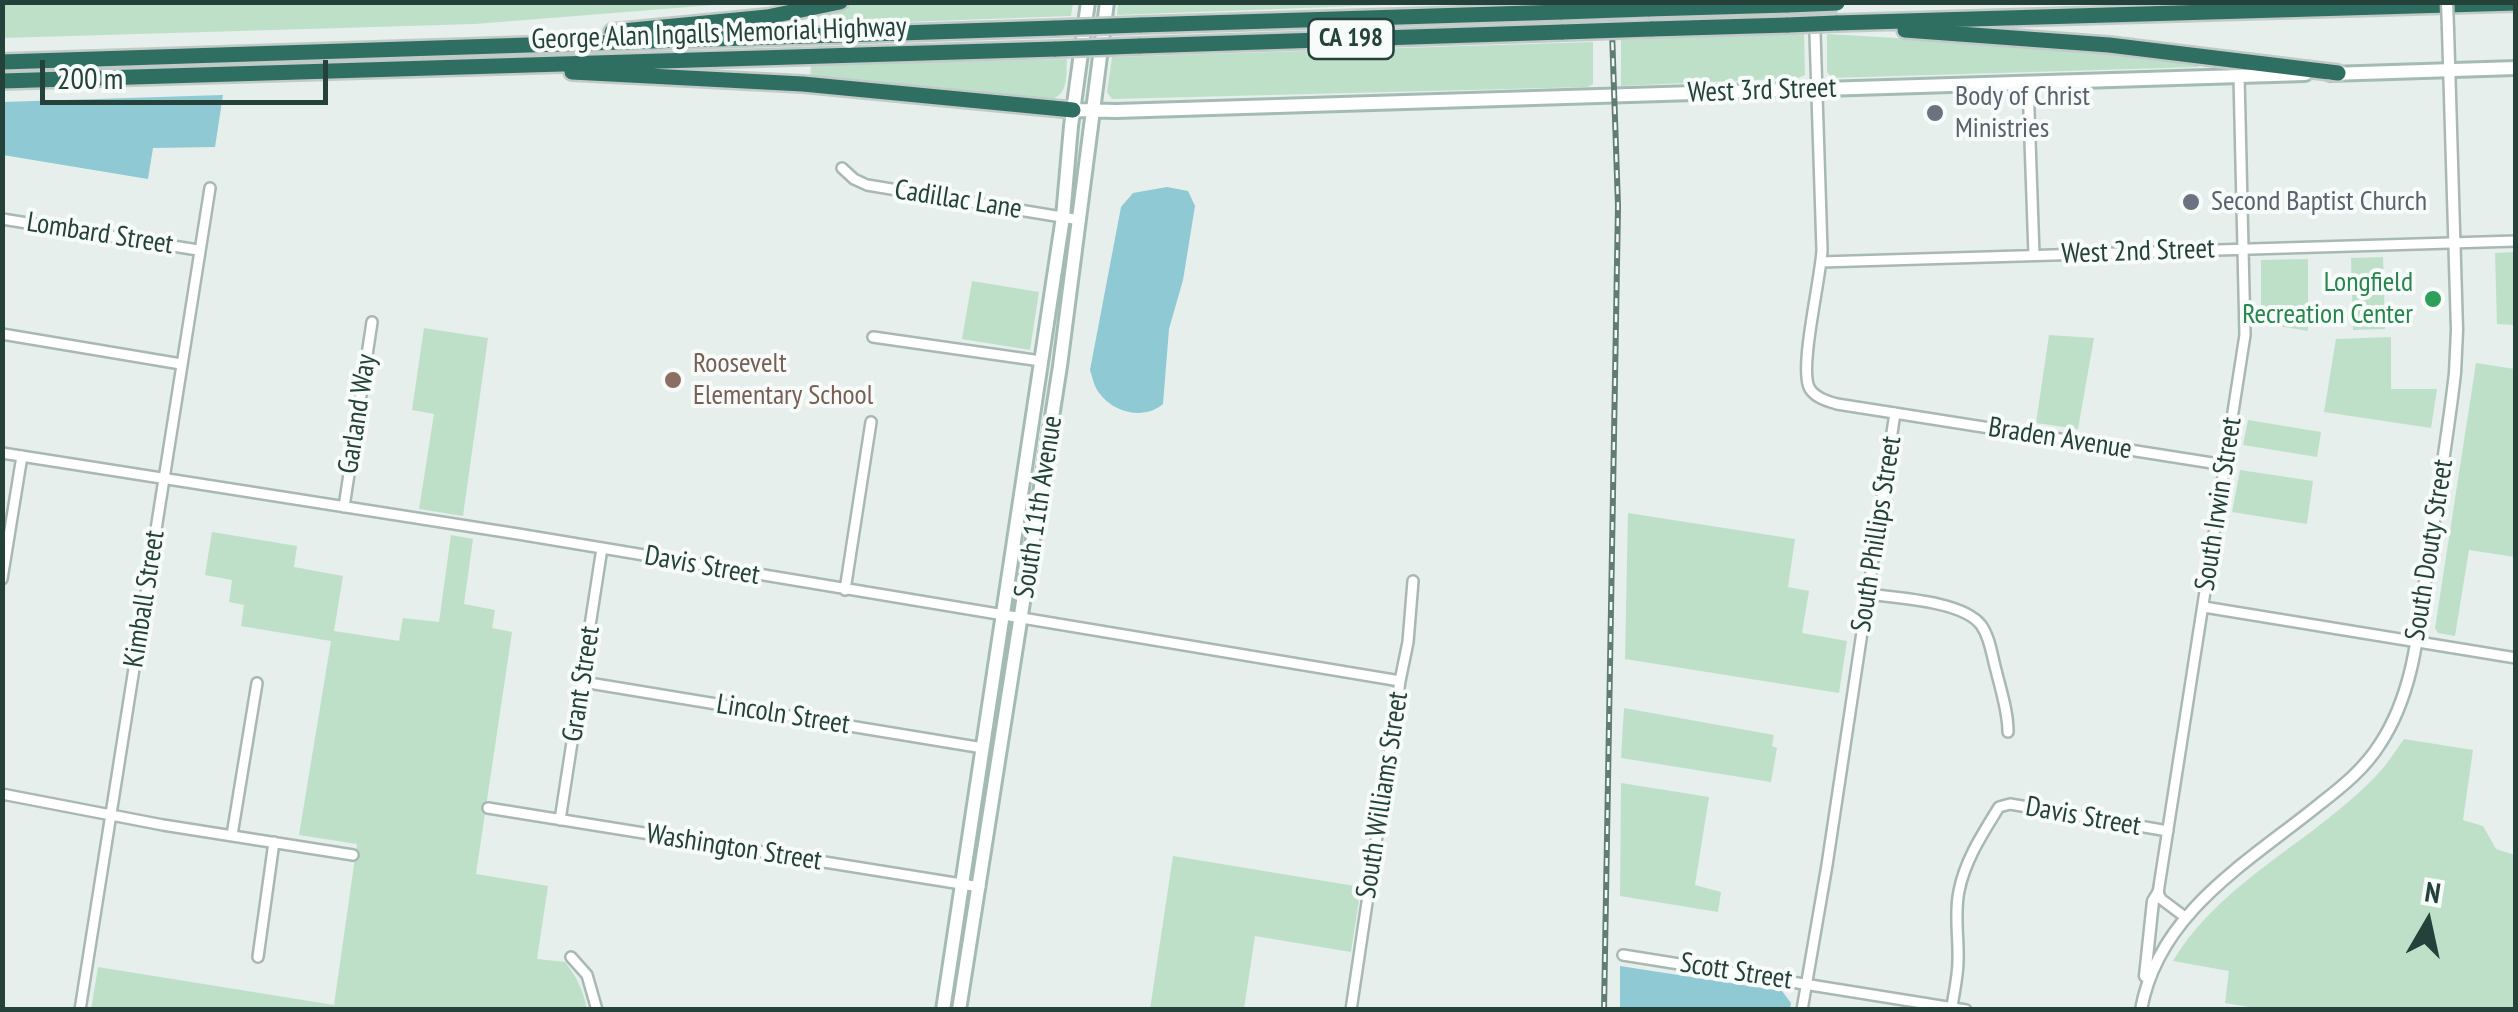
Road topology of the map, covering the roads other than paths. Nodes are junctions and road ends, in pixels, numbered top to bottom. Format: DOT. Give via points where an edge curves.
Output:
graph roads {
  1 [pos="840,2"];
  2 [pos="1088,2"];
  3 [pos="1108,2"];
  4 [pos="1721,2"];
  5 [pos="1814,2"];
  6 [pos="1848,2"];
  7 [pos="2447,2"];
  8 [pos="1837,3"];
  9 [pos="2516,3"];
  10 [pos="1788,5"];
  11 [pos="1648,9"];
  12 [pos="1839,23"];
  13 [pos="469,46"];
  14 [pos="2,62"];
  15 [pos="473,66"];
  16 [pos="2516,68"];
  17 [pos="2450,70"];
  18 [pos="2338,73"];
  19 [pos="2239,76"];
  20 [pos="2,81"];
  21 [pos="2028,83"];
  22 [pos="1817,90"];
  23 [pos="1073,110"];
  24 [pos="1095,110"];
  25 [pos="842,168"];
  26 [pos="210,188"];
  27 [pos="1063,217"];
  28 [pos="2,219"];
  29 [pos="1080,220"];
  30 [pos="2516,241"];
  31 [pos="2455,243"];
  32 [pos="2244,248"];
  33 [pos="198,250"];
  34 [pos="2034,255"];
  35 [pos="1821,262"];
  36 [pos="372,322"];
  37 [pos="2,334"];
  38 [pos="873,336"];
  39 [pos="1041,361"];
  40 [pos="181,364"];
  41 [pos="1896,414"];
  42 [pos="870,422"];
  43 [pos="2,453"];
  44 [pos="22,456"];
  45 [pos="2225,465"];
  46 [pos="164,479"];
  47 [pos="344,507"];
  48 [pos="602,548"];
  49 [pos="2,579"];
  50 [pos="1412,581"];
  51 [pos="846,590"];
  52 [pos="1868,594"];
  53 [pos="2204,607"];
  54 [pos="1002,614"];
  55 [pos="1022,618"];
  56 [pos="2416,642"];
  57 [pos="2516,658"];
  58 [pos="583,682"];
  59 [pos="1400,682"];
  60 [pos="257,683"];
  61 [pos="2008,732"];
  62 [pos="983,748"];
  63 [pos="2,794"];
  64 [pos="488,808"];
  65 [pos="111,814"];
  66 [pos="560,820"];
  67 [pos="2168,831"];
  68 [pos="232,835"];
  69 [pos="274,842"];
  70 [pos="353,855"];
  71 [pos="964,884"];
  72 [pos="980,887"];
  73 [pos="2158,893"];
  74 [pos="2184,917"];
  75 [pos="1624,954"];
  76 [pos="258,957"];
  77 [pos="571,958"];
  78 [pos="1806,984"];
  79 [pos="2144,992"];
  80 [pos="1952,1007"];
  81 [pos="80,1010"];
  82 [pos="597,1010"];
  83 [pos="943,1010"];
  84 [pos="959,1010"];
  85 [pos="1351,1010"];
  86 [pos="1802,1010"];
  87 [pos="1966,1010"];
  88 [pos="2141,1010"];
  1 -- 13 [label="highway" via="767,17"];
  2 -- 23 [label="main road, South 11th Avenue"];
  3 -- 24 [label="main road, South 11th Avenue"];
  4 -- 11 [label="highway"];
  5 -- 22 [label="street, South Phillips Street"];
  6 -- 8 [label="highway, George Alan Ingalls Memorial Highway / CA 198"];
  7 -- 17 [label="street, South Douty Street, bridge"];
  8 -- 10 [label="highway, George Alan Ingalls Memorial Highway / CA 198, bridge"];
  9 -- 12 [label="highway, George Alan Ingalls Memorial Highway / CA 198"];
  10 -- 11 [label="highway, George Alan Ingalls Memorial Highway / CA 198"];
  11 -- 13 [label="highway, George Alan Ingalls Memorial Highway / CA 198, bridge"];
  12 -- 15 [label="highway, George Alan Ingalls Memorial Highway / CA 198, bridge"];
  12 -- 18 [label="highway" via="2109,45"];
  13 -- 14 [label="highway, George Alan Ingalls Memorial Highway / CA 198"];
  15 -- 20 [label="highway, George Alan Ingalls Memorial Highway / CA 198"];
  15 -- 23 [label="highway" via="803,84"];
  16 -- 17 [label="main road, West 3rd Street"];
  17 -- 18 [label="main road, West 3rd Street"];
  17 -- 31 [label="street, South Douty Street"];
  18 -- 19 [label="main road, West 3rd Street"];
  19 -- 21 [label="main road, West 3rd Street"];
  19 -- 32 [label="street, South Irwin Street"];
  21 -- 22 [label="main road, West 3rd Street"];
  21 -- 34 [label="street"];
  22 -- 24 [label="main road, West 3rd Street"];
  22 -- 35 [label="street, South Phillips Street"];
  23 -- 24 [label="main road, West 3rd Street"];
  23 -- 27 [label="main road, South 11th Avenue"];
  24 -- 29 [label="main road, South 11th Avenue"];
  25 -- 27 [label="street, Cadillac Lane" via="867,185"];
  26 -- 33 [label="street, Kimball Street"];
  27 -- 29 [label="street, Cadillac Lane"];
  27 -- 39 [label="main road, South 11th Avenue"];
  28 -- 33 [label="street, Lombard Street"];
  29 -- 55 [label="main road, South 11th Avenue"];
  30 -- 31 [label="street, West 2nd Street"];
  31 -- 32 [label="street, West 2nd Street"];
  31 -- 56 [label="street, South Douty Street" via="2455,373"];
  32 -- 34 [label="street, West 2nd Street"];
  32 -- 45 [label="street, South Irwin Street" via="2245,335"];
  33 -- 40 [label="street, Kimball Street"];
  34 -- 35 [label="street, West 2nd Street"];
  35 -- 41 [label="street, South Phillips Street" via="1808,387 1823,400"];
  36 -- 47 [label="street, Garland Way"];
  37 -- 40 [label="street"];
  38 -- 39 [label="street"];
  39 -- 54 [label="main road, South 11th Avenue"];
  40 -- 46 [label="street, Kimball Street"];
  41 -- 45 [label="street, Braden Avenue"];
  41 -- 52 [label="street, South Phillips Street"];
  42 -- 51 [label="street"];
  43 -- 44 [label="street, Davis Street"];
  44 -- 46 [label="street, Davis Street"];
  44 -- 49 [label="street"];
  45 -- 53 [label="street, South Irwin Street"];
  46 -- 47 [label="street, Davis Street"];
  46 -- 65 [label="street, Kimball Street"];
  47 -- 48 [label="street, Davis Street"];
  48 -- 51 [label="street, Davis Street"];
  48 -- 58 [label="street, Grant Street"];
  50 -- 59 [label="street, South Williams Street"];
  51 -- 54 [label="street, Davis Street"];
  52 -- 61 [label="street" via="1946,606 1978,621"];
  52 -- 78 [label="street, South Phillips Street"];
  53 -- 56 [label="street"];
  53 -- 67 [label="street, South Irwin Street"];
  54 -- 55 [label="street, Davis Street"];
  54 -- 62 [label="main road, South 11th Avenue"];
  55 -- 59 [label="street, Davis Street"];
  55 -- 72 [label="main road, South 11th Avenue"];
  56 -- 57 [label="street"];
  56 -- 74 [label="street, South Douty Street" via="2396,716 2373,754"];
  58 -- 62 [label="street, Lincoln Street"];
  58 -- 66 [label="street, Grant Street"];
  59 -- 85 [label="street, South Williams Street"];
  60 -- 68 [label="street"];
  62 -- 71 [label="main road, South 11th Avenue"];
  63 -- 65 [label="street"];
  64 -- 66 [label="street, Washington Street"];
  65 -- 68 [label="street"];
  65 -- 81 [label="street, Kimball Street"];
  66 -- 71 [label="street, Washington Street"];
  67 -- 73 [label="street, South Irwin Street"];
  67 -- 80 [label="street, Davis Street" via="1999,807 1959,890"];
  68 -- 69 [label="street"];
  69 -- 70 [label="street"];
  69 -- 76 [label="street"];
  71 -- 72 [label="street, Washington Street"];
  71 -- 83 [label="main road, South 11th Avenue"];
  72 -- 84 [label="main road, South 11th Avenue"];
  73 -- 74 [label="street"];
  73 -- 79 [label="street"];
  74 -- 79 [label="street, South Douty Street" via="2161,949"];
  75 -- 78 [label="street, Scott Street"];
  77 -- 82 [label="street" via="587,975"];
  78 -- 80 [label="street, Scott Street"];
  78 -- 86 [label="street, South Phillips Street"];
  79 -- 88 [label="street"];
  80 -- 87 [label="street, Scott Street"];
}
